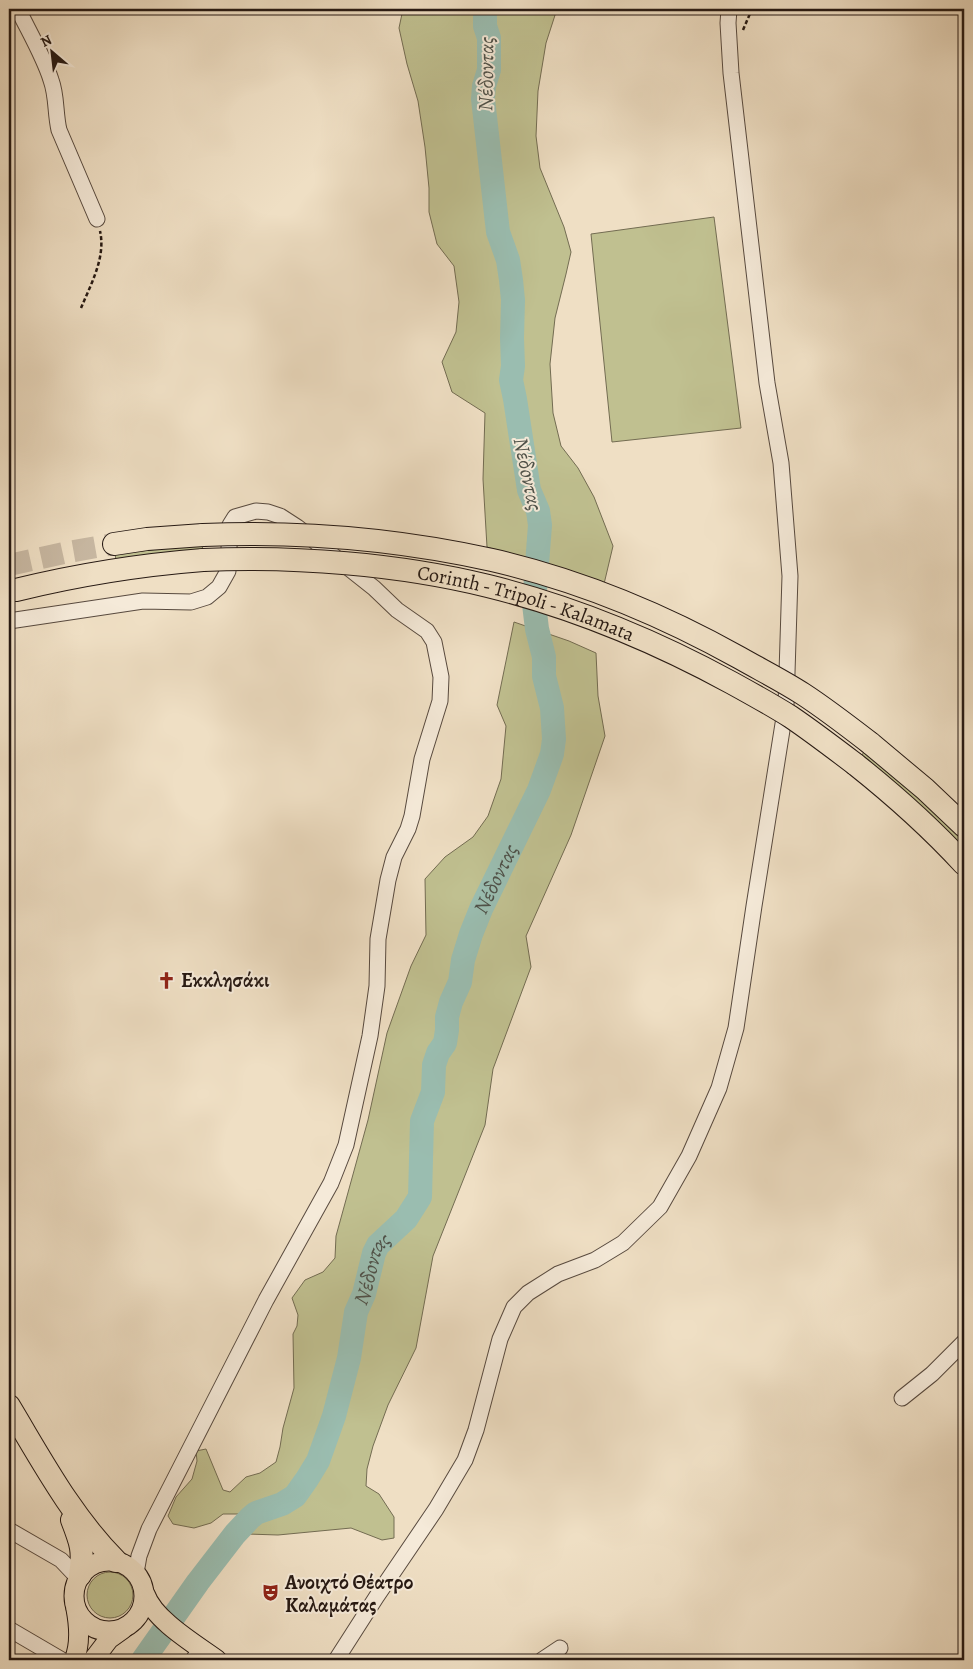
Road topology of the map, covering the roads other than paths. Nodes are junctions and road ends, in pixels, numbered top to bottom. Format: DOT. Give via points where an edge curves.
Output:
graph roads {
  1 [pos="18,9"];
  2 [pos="729,9"];
  3 [pos="97,219"];
  4 [pos="114,544"];
  5 [pos="16,590"];
  6 [pos="9,621"];
  7 [pos="964,826"];
  8 [pos="964,864"];
  9 [pos="964,1342"];
  10 [pos="902,1398"];
  11 [pos="9,1406"];
  12 [pos="59,1489"];
  13 [pos="149,1529"];
  14 [pos="9,1530"];
  15 [pos="117,1561"];
  16 [pos="136,1573"];
  17 [pos="79,1577"];
  18 [pos="76,1609"];
  19 [pos="141,1623"];
  20 [pos="9,1629"];
  21 [pos="183,1642"];
  22 [pos="560,1648"];
  23 [pos="196,1659"];
  24 [pos="62,1660"];
  25 [pos="74,1660"];
  26 [pos="93,1660"];
  27 [pos="217,1660"];
  28 [pos="336,1660"];
  29 [pos="542,1660"];
  1 -- 3 [label="street" via="51,78 59,130"];
  2 -- 28 [label="street" via="731,72 767,383 781,463 790,576 786,705 736,1028 715,1096 690,1156 660,1207 623,1243 594,1260 558,1274 528,1293 514,1307 500,1339 465,1460"];
  4 -- 7 [label="highway, Corinth - Tripoli - Kalamata, bridge" via="203,534 280,534 366,540 492,561 563,581 649,613 722,648 802,694 913,778"];
  5 -- 8 [label="highway, Corinth - Tripoli - Kalamata, bridge" via="96,572 152,564 236,559 382,568 487,586 563,608 639,636 791,717 909,808"];
  6 -- 13 [label="street" via="143,601 200,600 220,587 228,571 230,525 235,517 251,512 268,512 297,527 427,631 434,642 441,677 440,701 422,759 412,816 388,880 378,939 377,986 370,1036 346,1145 331,1183 266,1300"];
  9 -- 10 [label="street"];
  11 -- 12 [label="highway"];
  12 -- 15 [label="highway" via="92,1536"];
  12 -- 17 [label="highway" via="81,1541 83,1557"];
  13 -- 15 [label="street" via="130,1552"];
  13 -- 16 [label="street"];
  14 -- 17 [label="street" via="61,1560"];
  15 -- 16 [label="main road"];
  15 -- 17 [label="main road" via="96,1563"];
  16 -- 19 [label="main road" via="145,1594 139,1616"];
  17 -- 18 [label="main road" via="74,1593"];
  18 -- 19 [label="main road" via="89,1625 106,1631"];
  18 -- 25 [label="main road" via="79,1625"];
  19 -- 21 [label="main road"];
  19 -- 26 [label="main road" via="109,1639"];
  20 -- 24 [label="street"];
  21 -- 23 [label="main road"];
  21 -- 27 [label="main road"];
  22 -- 29 [label="street"];
}
